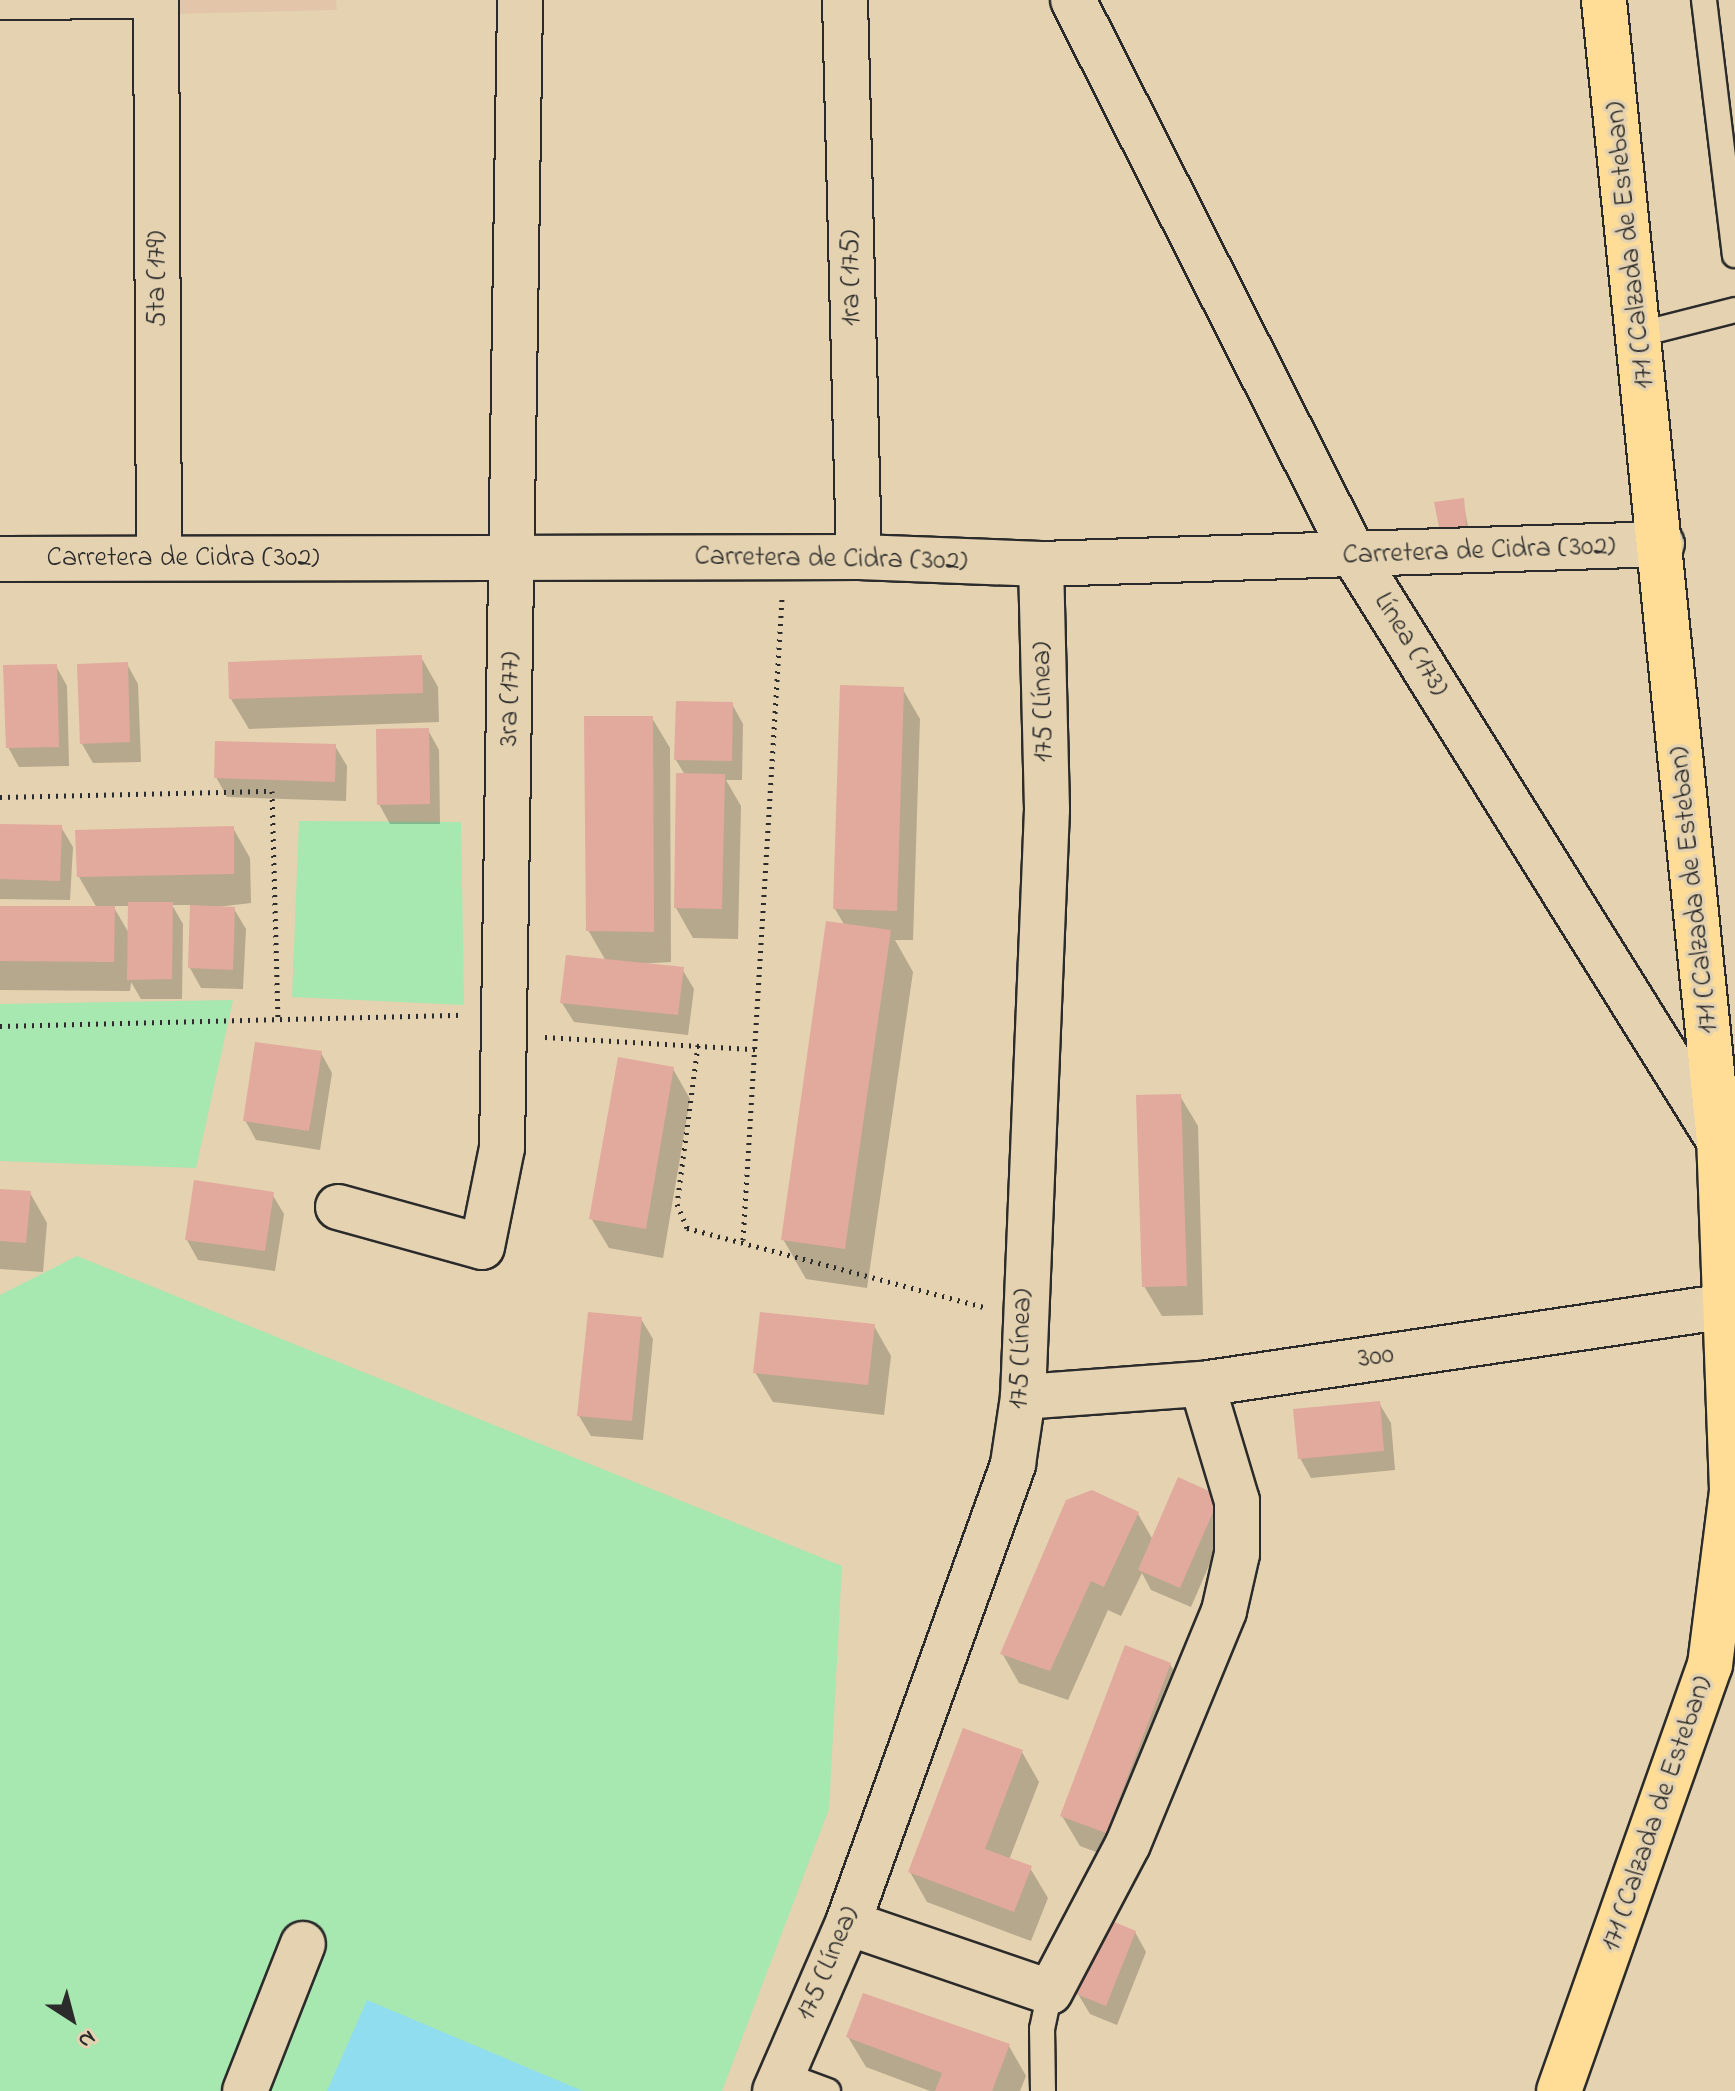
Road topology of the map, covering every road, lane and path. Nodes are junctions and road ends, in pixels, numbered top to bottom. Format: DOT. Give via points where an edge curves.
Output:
graph roads {
  1 [pos="520,0"];
  2 [pos="845,0"];
  3 [pos="1073,0"];
  4 [pos="1604,0"];
  5 [pos="1704,0"];
  6 [pos="156,3"];
  7 [pos="0,7"];
  8 [pos="1735,255"];
  9 [pos="1735,310"];
  10 [pos="1641,334"];
  11 [pos="1662,544"];
  12 [pos="859,557"];
  13 [pos="1355,557"];
  14 [pos="159,558"];
  15 [pos="784,558"];
  16 [pos="0,559"];
  17 [pos="514,560"];
  18 [pos="1041,564"];
  19 [pos="0,797"];
  20 [pos="278,1018"];
  21 [pos="505,1025"];
  22 [pos="0,1026"];
  23 [pos="698,1045"];
  24 [pos="756,1049"];
  25 [pos="1727,1153"];
  26 [pos="338,1207"];
  27 [pos="743,1240"];
  28 [pos="1727,1306"];
  29 [pos="1023,1312"];
  30 [pos="1202,1384"];
  31 [pos="1023,1397"];
  32 [pos="848,1923"];
  33 [pos="303,1944"];
  34 [pos="1050,1992"];
  35 [pos="778,2082"];
  36 [pos="245,2091"];
  37 [pos="828,2091"];
  38 [pos="1043,2091"];
  39 [pos="1559,2091"];
  1 -- 17 [label="street, 3ra (177)"];
  2 -- 12 [label="street, 1ra (175)"];
  3 -- 13 [label="street, Línea (173)"];
  4 -- 10 [label="main road, 171 (Calzada de Esteban)"];
  5 -- 8 [label="lane"];
  6 -- 7 [label="lane"];
  6 -- 14 [label="street, 5ta (179)"];
  9 -- 10 [label="lane"];
  10 -- 11 [label="main road, 171 (Calzada de Esteban)"];
  11 -- 13 [label="street, Carretera de Cidra (302)"];
  11 -- 25 [label="main road, 171 (Calzada de Esteban)"];
  12 -- 15 [label="street, Carretera de Cidra (302)"];
  12 -- 18 [label="street, Carretera de Cidra (302)"];
  13 -- 18 [label="street, Carretera de Cidra (302)"];
  13 -- 25 [label="street, Línea (173)"];
  14 -- 16 [label="street, Carretera de Cidra (302)"];
  14 -- 17 [label="street, Carretera de Cidra (302)"];
  15 -- 17 [label="street, Carretera de Cidra (302)"];
  15 -- 24 [label="path"];
  17 -- 21 [label="street, 3ra (177)"];
  18 -- 29 [label="street, 175 (Línea)" via="1047,809"];
  19 -- 20 [label="path" via="272,791"];
  20 -- 21 [label="path"];
  20 -- 22 [label="path"];
  21 -- 23 [label="path"];
  21 -- 26 [label="street, 3ra (177)" via="502,1148 482,1247"];
  23 -- 24 [label="path"];
  23 -- 27 [label="path" via="679,1220"];
  24 -- 27 [label="path"];
  25 -- 28 [label="main road, 171 (Calzada de Esteban)"];
  27 -- 29 [label="path" via="958,1305"];
  28 -- 30 [label="street, 300"];
  28 -- 39 [label="main road, 171 (Calzada de Esteban)" via="1732,1490 1710,1665"];
  29 -- 31 [label="street, 175 (Línea)"];
  30 -- 31 [label="street, 300"];
  30 -- 34 [label="street" via="1237,1501 1237,1554 1224,1611 1128,1844"];
  31 -- 32 [label="street, 175 (Línea)" via="992,1535"];
  32 -- 34 [label="street"];
  32 -- 35 [label="street, 175 (Línea)"];
  33 -- 36 [label="street"];
  34 -- 38 [label="lane" via="1042,2029"];
  35 -- 37 [label="lane"];
}
